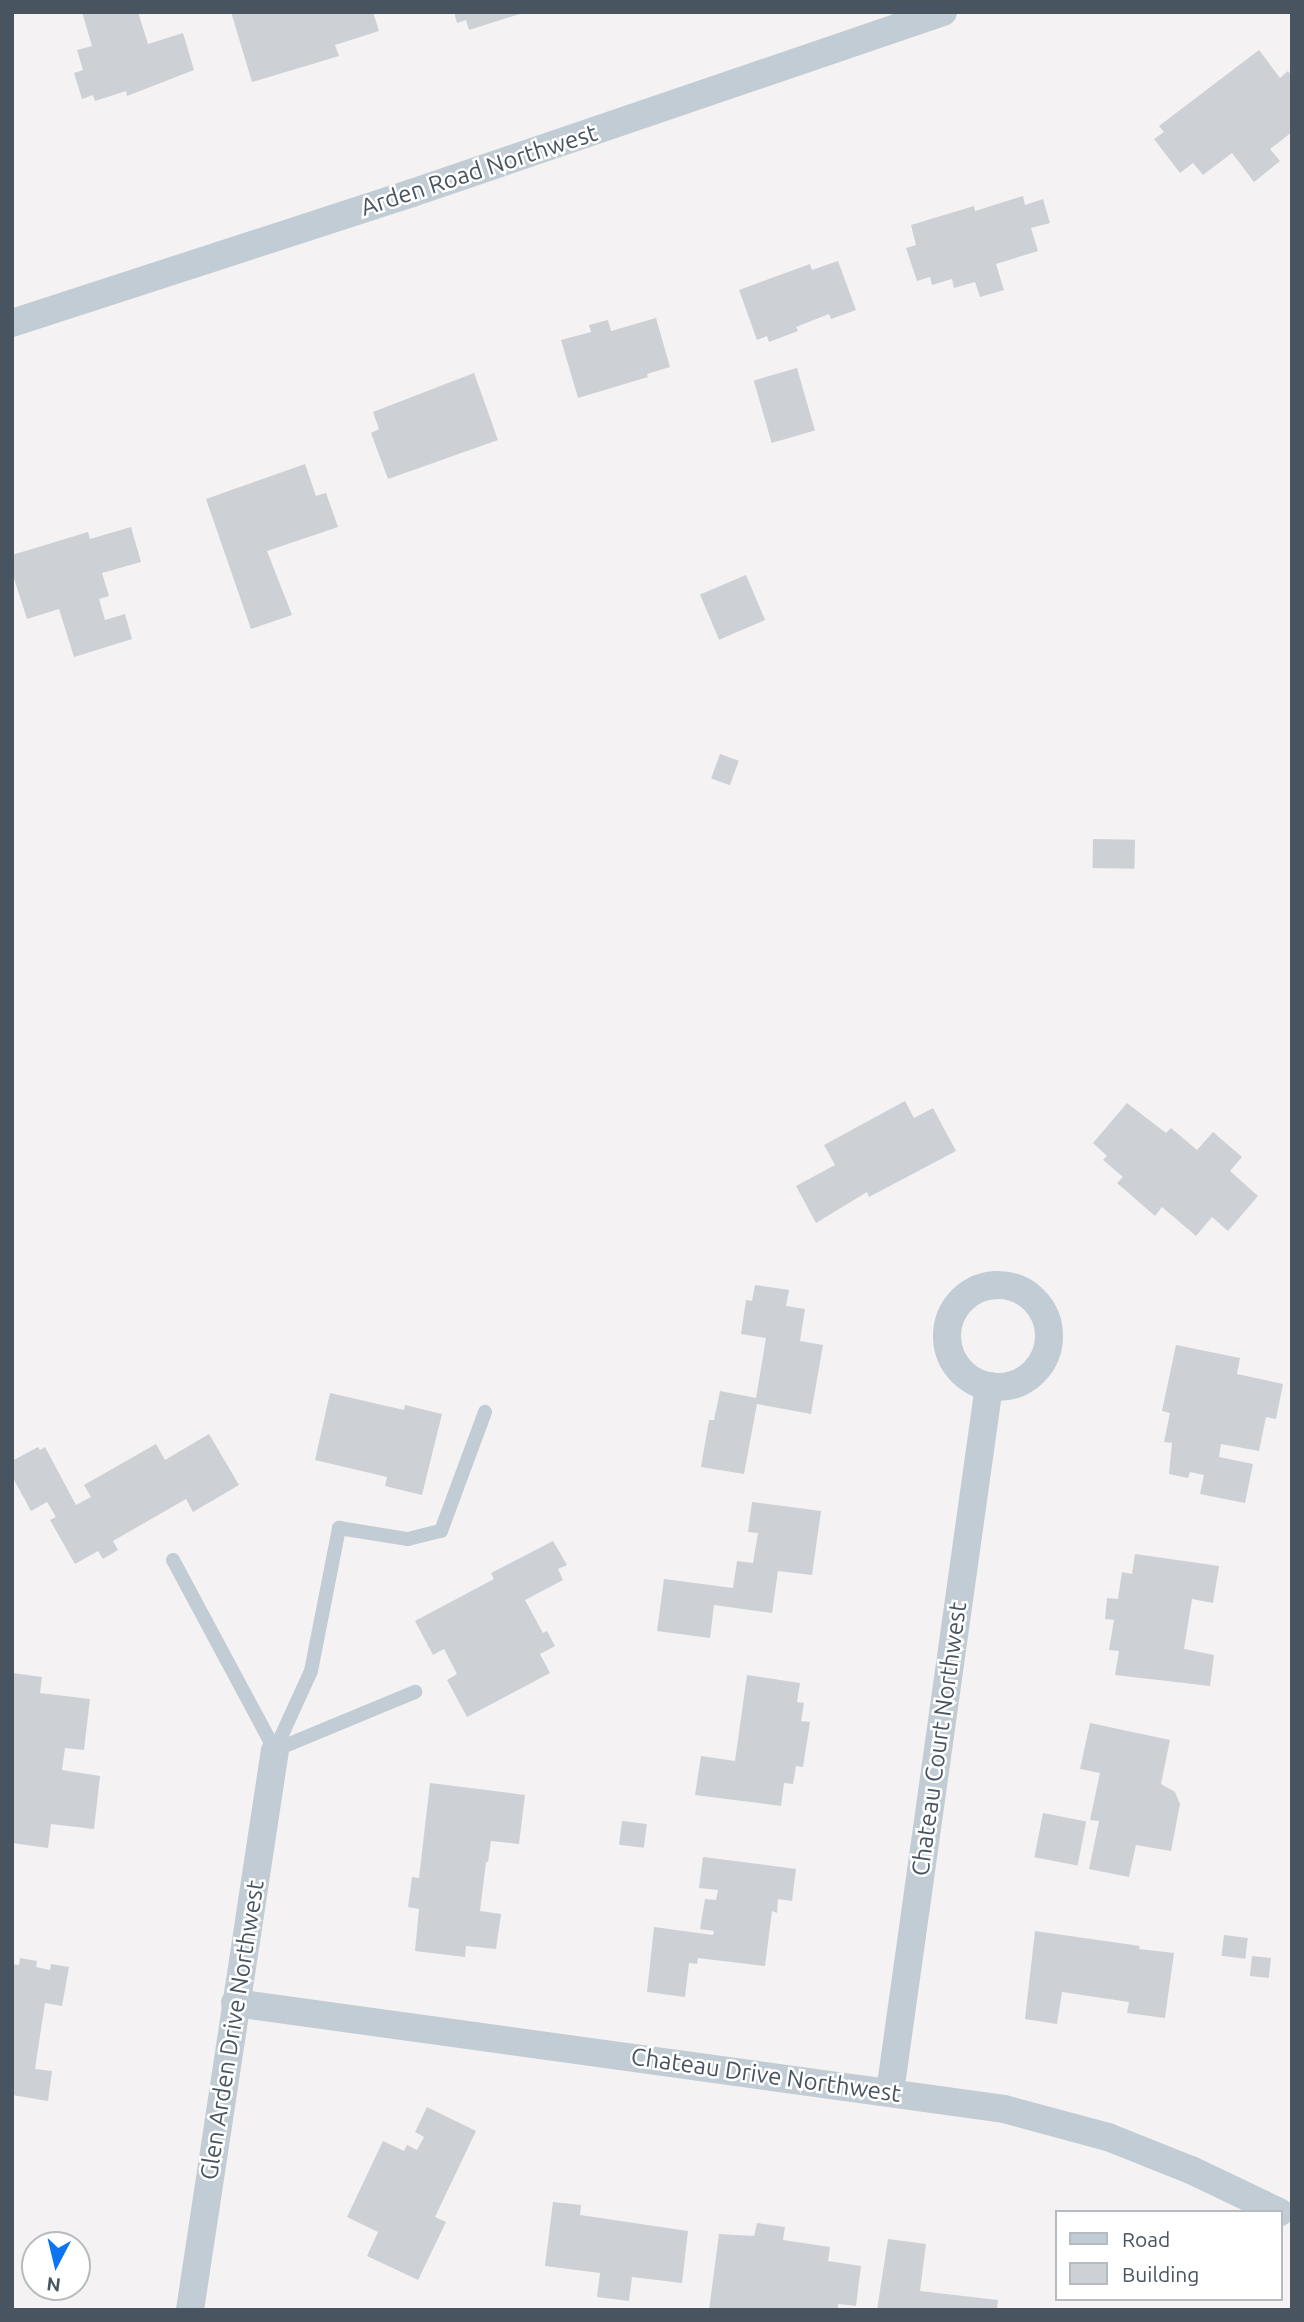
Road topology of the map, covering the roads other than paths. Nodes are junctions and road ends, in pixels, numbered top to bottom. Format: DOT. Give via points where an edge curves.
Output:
graph roads {
  1 [pos="943,12"];
  2 [pos="893,21"];
  3 [pos="12,323"];
  4 [pos="989,1386"];
  5 [pos="485,1412"];
  6 [pos="173,1560"];
  7 [pos="415,1692"];
  8 [pos="275,1750"];
  9 [pos="235,2003"];
  10 [pos="890,2092"];
  11 [pos="1276,2210"];
  12 [pos="190,2310"];
  1 -- 2 [label="street, Arden Road Northwest"];
  2 -- 3 [label="street, Arden Road Northwest" via="412,193"];
  4 -- 10 [label="street, Chateau Court Northwest"];
  5 -- 8 [label="lane" via="441,1531 408,1539 339,1528 311,1671"];
  6 -- 8 [label="lane"];
  7 -- 8 [label="lane"];
  8 -- 9 [label="street, Glen Arden Drive Northwest"];
  9 -- 10 [label="street, Chateau Drive Northwest"];
  9 -- 12 [label="street, Glen Arden Drive Northwest"];
  10 -- 11 [label="street, Chateau Drive Northwest" via="1004,2109 1108,2137"];
}
